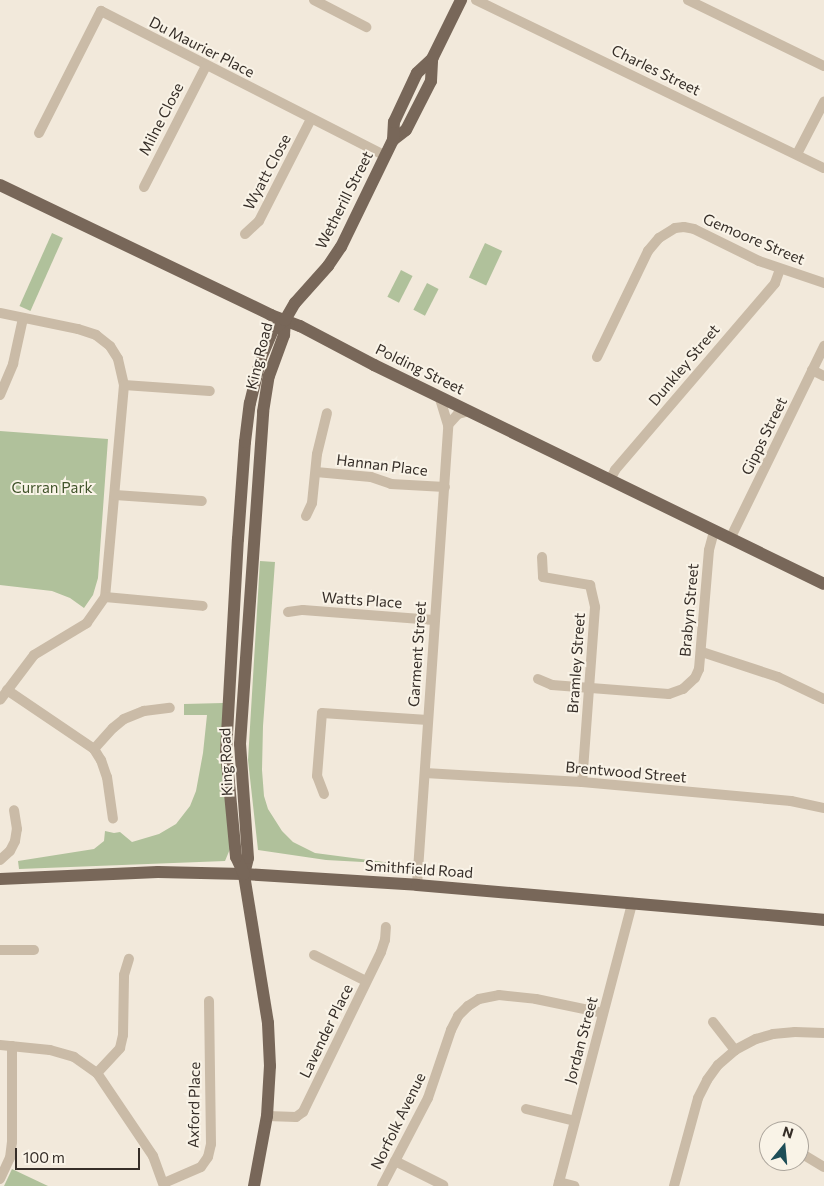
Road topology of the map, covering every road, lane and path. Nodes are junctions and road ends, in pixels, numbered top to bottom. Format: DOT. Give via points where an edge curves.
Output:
graph roads {
  1 [pos="314,0"];
  2 [pos="461,0"];
  3 [pos="476,0"];
  4 [pos="688,0"];
  5 [pos="366,27"];
  6 [pos="206,66"];
  7 [pos="824,66"];
  8 [pos="824,102"];
  9 [pos="311,119"];
  10 [pos="39,133"];
  11 [pos="797,154"];
  12 [pos="385,156"];
  13 [pos="824,168"];
  14 [pos="0,185"];
  15 [pos="144,187"];
  16 [pos="245,234"];
  17 [pos="780,270"];
  18 [pos="824,284"];
  19 [pos="0,313"];
  20 [pos="23,318"];
  21 [pos="285,320"];
  22 [pos="824,346"];
  23 [pos="597,357"];
  24 [pos="812,370"];
  25 [pos="824,376"];
  26 [pos="124,385"];
  27 [pos="210,391"];
  28 [pos="0,395"];
  29 [pos="439,396"];
  30 [pos="469,411"];
  31 [pos="327,413"];
  32 [pos="448,425"];
  33 [pos="316,472"];
  34 [pos="610,480"];
  35 [pos="444,488"];
  36 [pos="115,495"];
  37 [pos="202,501"];
  38 [pos="306,516"];
  39 [pos="714,531"];
  40 [pos="730,539"];
  41 [pos="542,557"];
  42 [pos="824,584"];
  43 [pos="105,597"];
  44 [pos="203,606"];
  45 [pos="288,612"];
  46 [pos="434,620"];
  47 [pos="702,652"];
  48 [pos="538,679"];
  49 [pos="589,688"];
  50 [pos="7,690"];
  51 [pos="824,699"];
  52 [pos="0,700"];
  53 [pos="170,708"];
  54 [pos="428,720"];
  55 [pos="94,749"];
  56 [pos="425,773"];
  57 [pos="582,782"];
  58 [pos="324,794"];
  59 [pos="824,808"];
  60 [pos="14,810"];
  61 [pos="113,819"];
  62 [pos="0,860"];
  63 [pos="244,874"];
  64 [pos="4,877"];
  65 [pos="417,885"];
  66 [pos="632,903"];
  67 [pos="824,920"];
  68 [pos="386,927"];
  69 [pos="0,950"];
  70 [pos="34,950"];
  71 [pos="314,956"];
  72 [pos="129,959"];
  73 [pos="366,981"];
  74 [pos="209,1001"];
  75 [pos="603,1013"];
  76 [pos="713,1022"];
  77 [pos="824,1033"];
  78 [pos="0,1045"];
  79 [pos="12,1046"];
  80 [pos="735,1050"];
  81 [pos="97,1073"];
  82 [pos="526,1109"];
  83 [pos="266,1116"];
  84 [pos="575,1121"];
  85 [pos="809,1158"];
  86 [pos="395,1161"];
  87 [pos="824,1167"];
  88 [pos="0,1180"];
  89 [pos="559,1184"];
  90 [pos="164,1185"];
  91 [pos="443,1185"];
  92 [pos="254,1186"];
  93 [pos="382,1186"];
  94 [pos="574,1186"];
  95 [pos="674,1186"];
  1 -- 5 [label="street"];
  2 -- 12 [label="main road, Wetherill Street" via="432,59 431,81 406,130 393,140"];
  3 -- 11 [label="street, Charles Street"];
  4 -- 7 [label="street"];
  6 -- 9 [label="street, Du Maurier Place"];
  6 -- 10 [label="street, Du Maurier Place" via="101,11"];
  6 -- 15 [label="street, Milne Close"];
  8 -- 11 [label="street"];
  9 -- 12 [label="street, Du Maurier Place"];
  9 -- 16 [label="street, Wyatt Close" via="259,220"];
  11 -- 13 [label="street, Charles Street"];
  12 -- 21 [label="main road, Wetherill Street" via="341,247"];
  14 -- 21 [label="main road, Polding Street"];
  17 -- 18 [label="street, Gemoore Street"];
  17 -- 23 [label="street, Gemoore Street" via="694,229 684,227 666,232 648,251"];
  17 -- 34 [label="street, Dunkley Street" via="775,283"];
  19 -- 20 [label="street"];
  20 -- 26 [label="street" via="78,329 104,340 118,360"];
  20 -- 28 [label="street" via="13,364"];
  21 -- 29 [label="main road, Polding Street"];
  21 -- 63 [label="main road, King Road" via="273,330 261,358 250,403 244,452 226,752 236,858"];
  22 -- 24 [label="street, Gipps Street"];
  24 -- 25 [label="street"];
  24 -- 40 [label="street, Gipps Street"];
  26 -- 27 [label="street"];
  26 -- 36 [label="street"];
  29 -- 30 [label="main road, Polding Street"];
  29 -- 32 [label="street, Garment Street"];
  30 -- 32 [label="street" via="458,414"];
  30 -- 34 [label="main road, Polding Street"];
  31 -- 33 [label="street, Hannan Place"];
  32 -- 35 [label="street, Garment Street"];
  33 -- 35 [label="street, Hannan Place"];
  33 -- 38 [label="street, Hannan Place" via="312,503"];
  34 -- 39 [label="main road, Polding Street"];
  35 -- 46 [label="street, Garment Street"];
  36 -- 37 [label="street"];
  36 -- 43 [label="street"];
  39 -- 40 [label="main road, Polding Street"];
  39 -- 47 [label="street, Brabyn Street" via="709,550"];
  40 -- 42 [label="main road, Polding Street"];
  41 -- 49 [label="street, Bramley Street" via="543,577 590,586 595,607"];
  43 -- 44 [label="street"];
  43 -- 50 [label="street" via="87,623 34,655"];
  45 -- 46 [label="street, Watts Place" via="303,610"];
  46 -- 54 [label="street, Garment Street"];
  47 -- 49 [label="street, Brabyn Street" via="695,678 669,694"];
  47 -- 51 [label="street" via="778,677"];
  48 -- 49 [label="street, Brabyn Street" via="552,685"];
  49 -- 57 [label="street, Bramley Street"];
  50 -- 52 [label="street"];
  50 -- 55 [label="street"];
  53 -- 55 [label="street" via="144,712 124,720"];
  54 -- 56 [label="street, Garment Street"];
  54 -- 58 [label="street" via="322,713 317,776"];
  55 -- 61 [label="street" via="107,777"];
  56 -- 57 [label="street, Brentwood Street"];
  56 -- 65 [label="street, Garment Street"];
  57 -- 59 [label="street, Brentwood Street" via="791,801"];
  60 -- 62 [label="street" via="15,841"];
  63 -- 64 [label="main road, Smithfield Road" via="158,872"];
  63 -- 65 [label="main road, Smithfield Road"];
  63 -- 83 [label="main road, King Road" via="268,1022 270,1066"];
  65 -- 66 [label="main road, Smithfield Road"];
  66 -- 67 [label="main road, Smithfield Road"];
  66 -- 75 [label="street, Jordan Street"];
  68 -- 73 [label="street, Lavender Place" via="385,940"];
  69 -- 70 [label="street"];
  71 -- 73 [label="street"];
  72 -- 81 [label="street" via="124,975 120,1048"];
  73 -- 83 [label="street, Lavender Place" via="303,1112 296,1117"];
  74 -- 90 [label="street, Axford Place" via="211,1144 208,1157 201,1167"];
  75 -- 84 [label="street, Jordan Street"];
  75 -- 86 [label="street, Norfolk Avenue" via="536,999 499,996 479,999 468,1006 451,1030 428,1098"];
  76 -- 80 [label="street"];
  77 -- 80 [label="street" via="773,1034"];
  78 -- 79 [label="street"];
  79 -- 81 [label="street" via="66,1055 87,1064"];
  79 -- 88 [label="street" via="12,1142 10,1158"];
  80 -- 95 [label="street" via="718,1065 698,1098"];
  81 -- 90 [label="street" via="152,1156"];
  82 -- 84 [label="street"];
  83 -- 92 [label="main road, King Road"];
  84 -- 89 [label="street, Jordan Street"];
  85 -- 87 [label="street"];
  86 -- 91 [label="street"];
  86 -- 93 [label="street, Norfolk Avenue"];
  89 -- 94 [label="street"];
}
